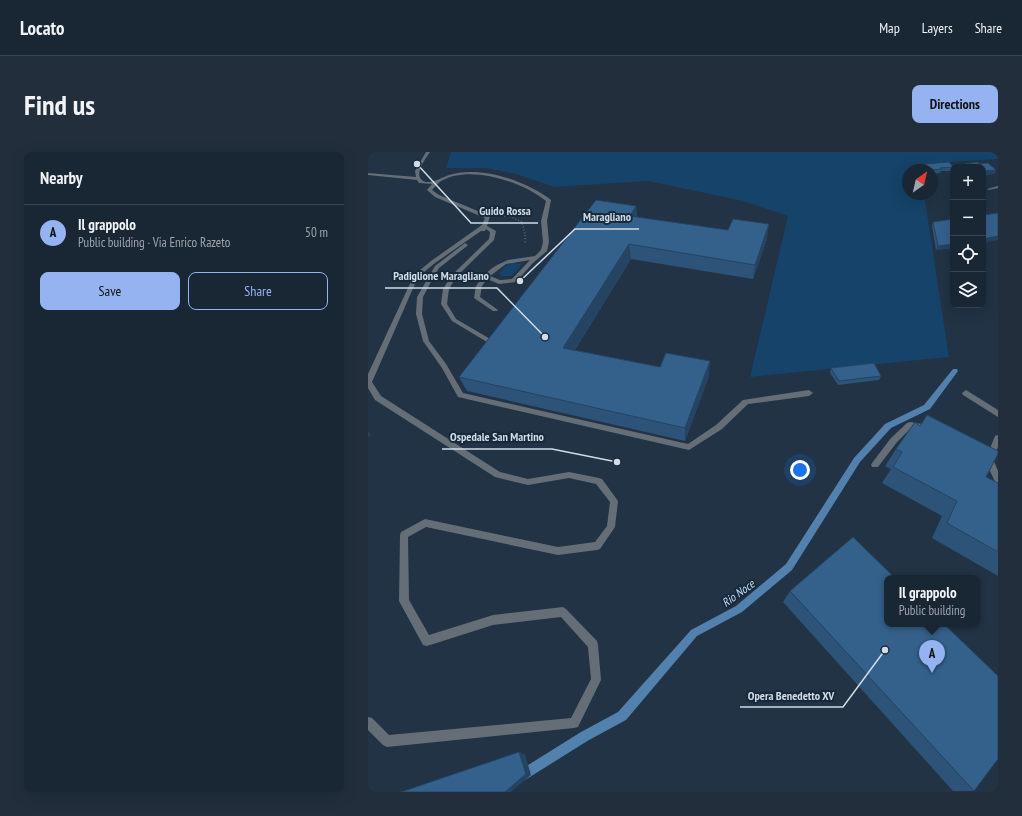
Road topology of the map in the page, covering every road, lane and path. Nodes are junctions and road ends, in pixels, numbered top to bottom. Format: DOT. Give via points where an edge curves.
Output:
graph roads {
  1 [pos="428,152"];
  2 [pos="368,174"];
  3 [pos="418,179"];
  4 [pos="433,183"];
  5 [pos="998,187"];
  6 [pos="989,189"];
  7 [pos="488,217"];
  8 [pos="484,226"];
  9 [pos="544,251"];
  10 [pos="538,257"];
  11 [pos="486,276"];
  12 [pos="495,310"];
  13 [pos="489,340"];
  14 [pos="809,393"];
  15 [pos="966,393"];
  16 [pos="998,414"];
  17 [pos="931,431"];
  18 [pos="998,438"];
  19 [pos="976,454"];
  20 [pos="989,460"];
  21 [pos="875,465"];
  22 [pos="998,480"];
  23 [pos="368,722"];
  1 -- 3 [label="street" via="417,171"];
  2 -- 3 [label="street"];
  3 -- 4 [label="street" via="421,182"];
  4 -- 7 [label="street" via="429,190 437,196"];
  4 -- 9 [label="street" via="463,173 491,175 538,192 549,201 544,221"];
  5 -- 6 [label="street"];
  7 -- 8 [label="street"];
  7 -- 9 [label="path" via="509,216 522,222 524,243"];
  8 -- 13 [label="street" via="494,231 492,239 454,276 446,289 444,304 454,320"];
  8 -- 14 [label="street" via="482,232 437,267 420,297 419,314 426,341 460,395 688,448 719,427 746,402"];
  8 -- 23 [label="street" via="416,276 368,382 378,398 498,475 528,482 569,475 599,481 614,501 611,527 596,546 558,551 424,523 404,535 404,601 427,641 493,620 563,612 593,645 596,680 574,723 387,741"];
  9 -- 10 [label="street"];
  10 -- 11 [label="street" via="505,261"];
  10 -- 11 [label="street" via="514,281 498,282"];
  11 -- 12 [label="street" via="479,286 477,298"];
  15 -- 16 [label="street"];
  17 -- 21 [label="street" via="910,425 894,440"];
  18 -- 20 [label="street"];
  19 -- 20 [label="street"];
  20 -- 22 [label="street"];
}
